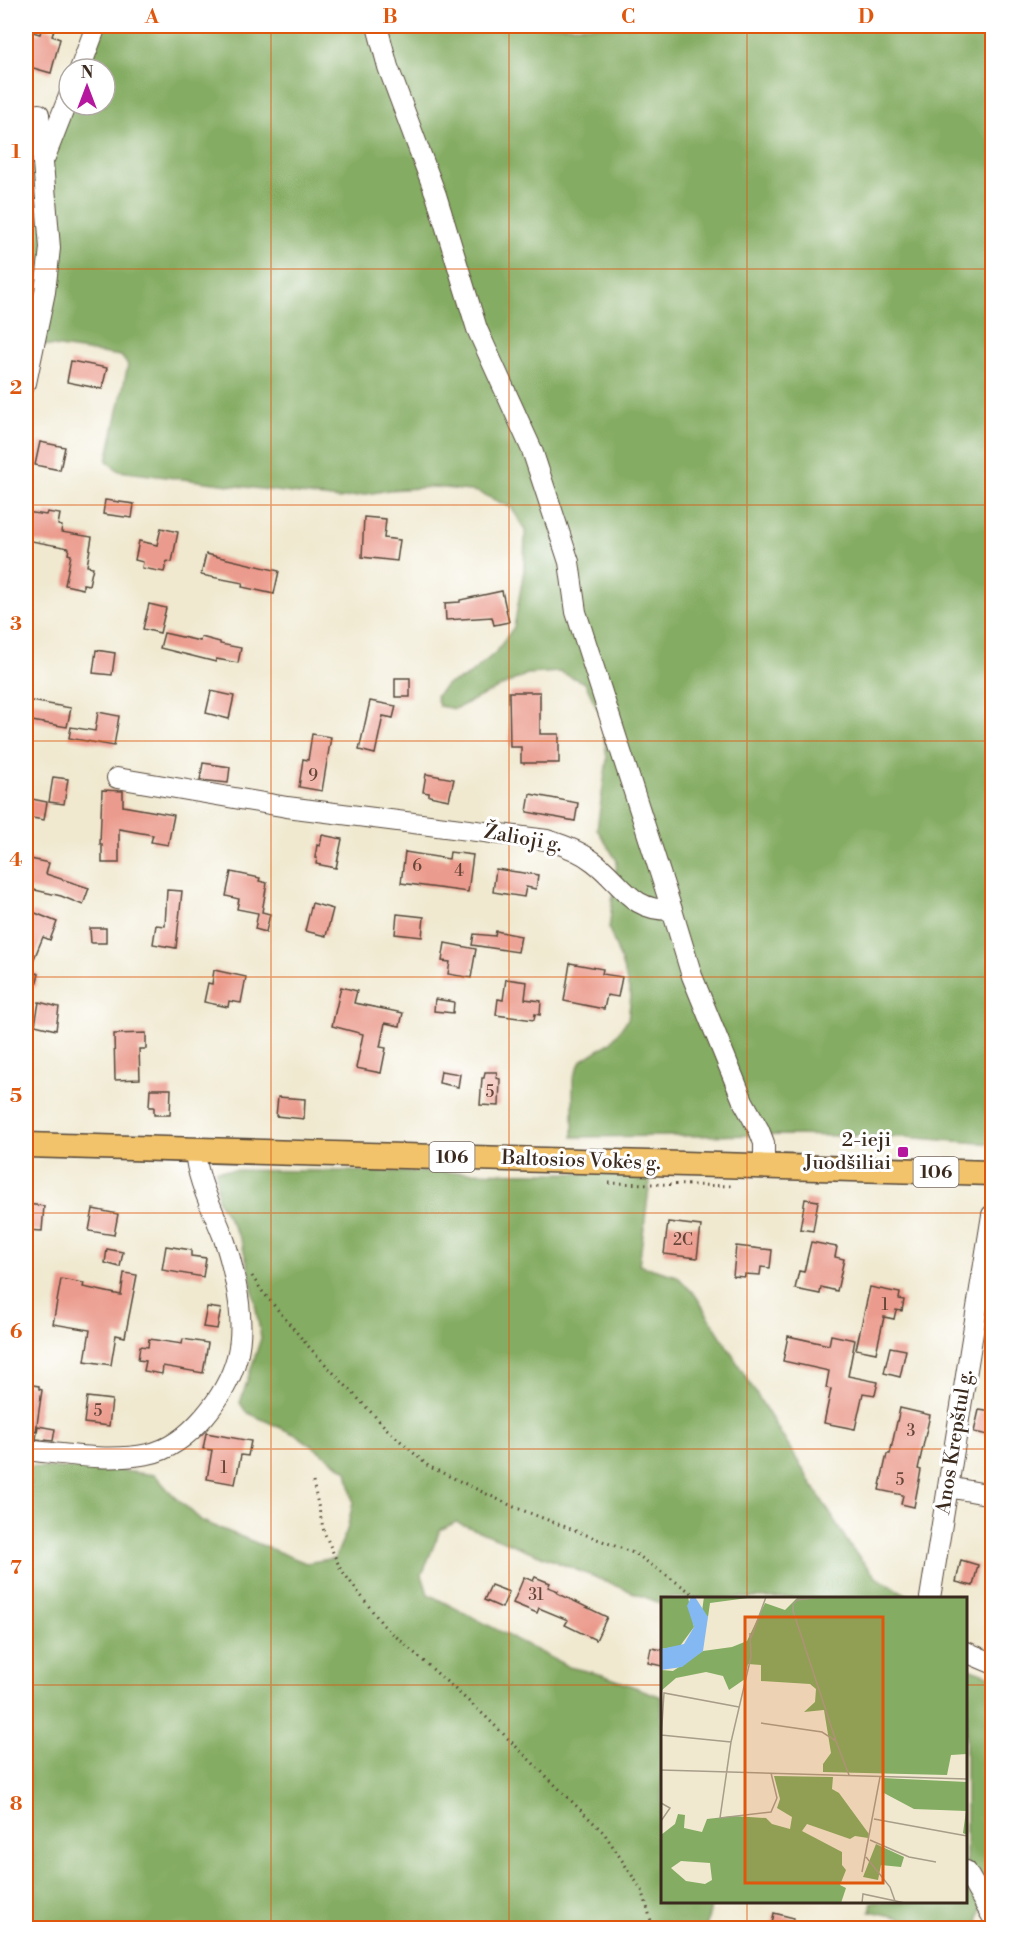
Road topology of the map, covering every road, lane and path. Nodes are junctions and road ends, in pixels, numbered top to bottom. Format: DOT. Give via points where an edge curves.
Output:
graph roads {
  1 [pos="96,26"];
  2 [pos="377,26"];
  3 [pos="84,57"];
  4 [pos="39,114"];
  5 [pos="61,117"];
  6 [pos="43,163"];
  7 [pos="26,383"];
  8 [pos="117,778"];
  9 [pos="672,910"];
  10 [pos="26,1144"];
  11 [pos="195,1150"];
  12 [pos="764,1167"];
  13 [pos="993,1173"];
  14 [pos="993,1215"];
  15 [pos="249,1272"];
  16 [pos="26,1450"];
  17 [pos="313,1482"];
  18 [pos="948,1487"];
  19 [pos="993,1495"];
  20 [pos="696,1597"];
  21 [pos="930,1597"];
  22 [pos="967,1652"];
  23 [pos="993,1663"];
  24 [pos="967,1873"];
  25 [pos="993,1916"];
  26 [pos="653,1929"];
  1 -- 3 [label="street"];
  2 -- 9 [label="street" via="388,67 436,195 477,329 532,450 569,562 576,612"];
  4 -- 6 [label="street"];
  5 -- 6 [label="street"];
  6 -- 7 [label="street" via="50,248"];
  8 -- 9 [label="street, Žalioji g." via="287,807 547,840 570,847 595,863 629,898 647,907"];
  9 -- 12 [label="street" via="692,976 764,1143"];
  10 -- 11 [label="main road, Baltosios Vokės g. / 106"];
  11 -- 12 [label="main road, Baltosios Vokės g. / 106"];
  11 -- 16 [label="street" via="199,1178 224,1238 236,1282 240,1331 237,1357 222,1393 190,1432 149,1454 118,1457"];
  12 -- 13 [label="main road, Baltosios Vokės g. / 106"];
  14 -- 18 [label="street, Anos Krepštul g."];
  15 -- 20 [label="path" via="308,1346 428,1466 514,1507 636,1554"];
  17 -- 26 [label="path" via="324,1533 340,1568 383,1625 486,1716 604,1833 644,1892"];
  18 -- 19 [label="street"];
  18 -- 21 [label="street, Anos Krepštul g."];
  22 -- 23 [label="street"];
  24 -- 25 [label="street"];
}
